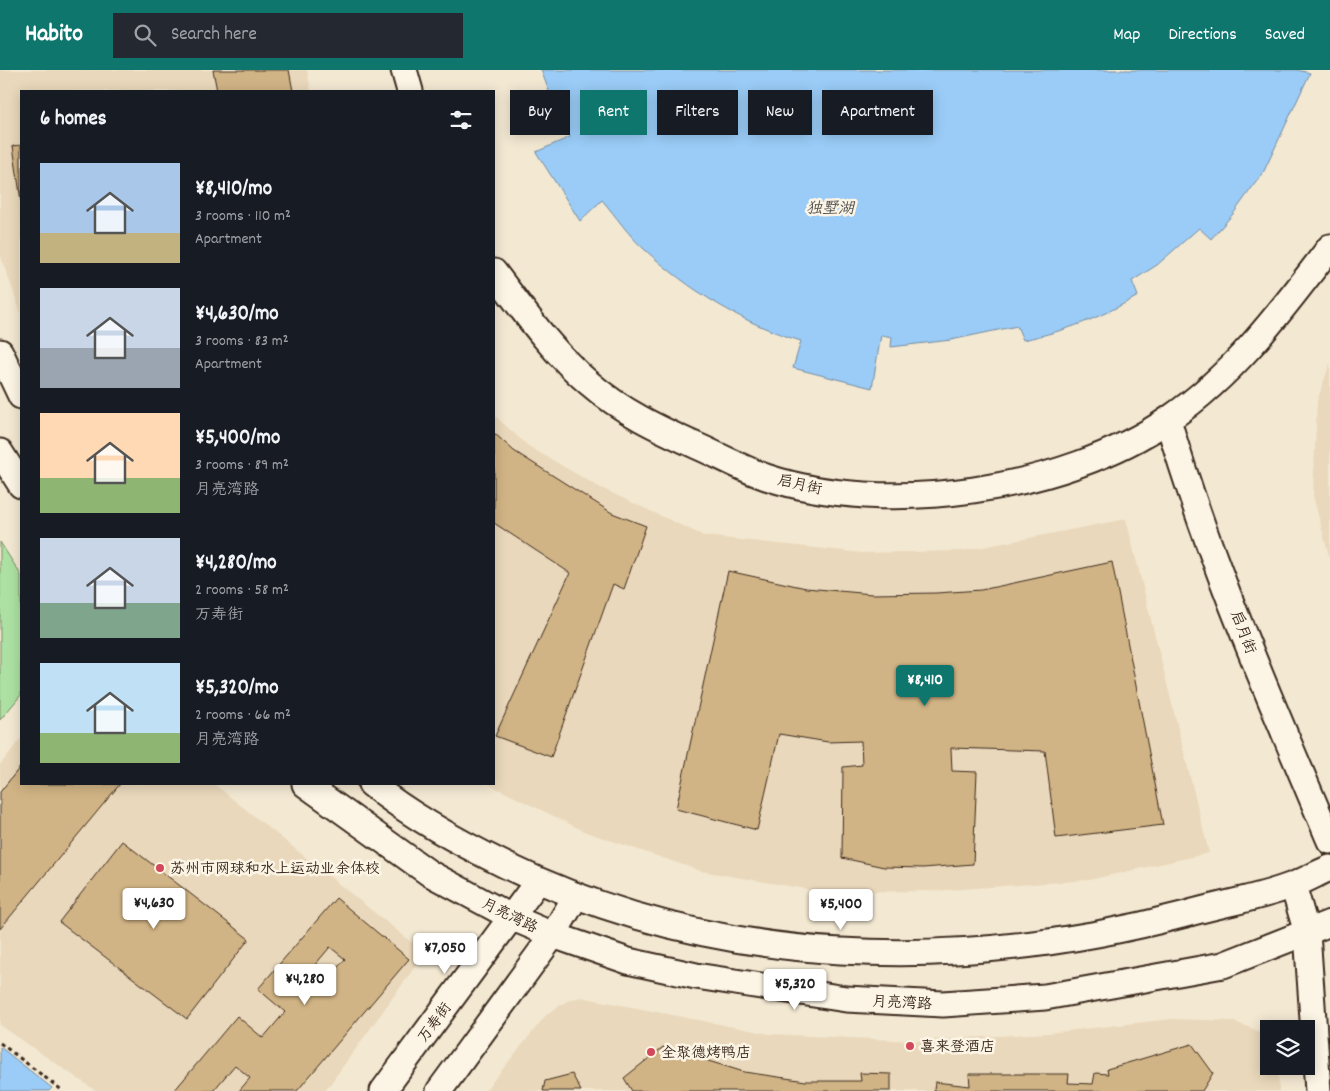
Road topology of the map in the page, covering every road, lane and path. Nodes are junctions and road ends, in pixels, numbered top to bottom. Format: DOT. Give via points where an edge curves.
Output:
graph roads {
  1 [pos="404,70"];
  2 [pos="410,90"];
  3 [pos="1330,247"];
  4 [pos="495,273"];
  5 [pos="0,352"];
  6 [pos="20,394"];
  7 [pos="1168,420"];
  8 [pos="0,452"];
  9 [pos="20,483"];
  10 [pos="306,785"];
  11 [pos="372,785"];
  12 [pos="1330,841"];
  13 [pos="1330,868"];
  14 [pos="538,881"];
  15 [pos="1293,885"];
  16 [pos="576,896"];
  17 [pos="513,918"];
  18 [pos="1330,924"];
  19 [pos="1307,933"];
  20 [pos="553,935"];
  21 [pos="0,1043"];
  22 [pos="62,1091"];
  23 [pos="383,1091"];
  24 [pos="439,1091"];
  25 [pos="1318,1091"];
  1 -- 2 [label="street"];
  3 -- 7 [label="street, 启月街" via="1277,316 1222,377"];
  4 -- 7 [label="street, 启月街" via="536,328 589,383 647,424 767,477 834,492 915,497 986,489 1058,471 1117,447"];
  5 -- 6 [label="street"];
  7 -- 12 [label="street, 启月街" via="1188,491"];
  8 -- 9 [label="street"];
  10 -- 17 [label="street, 月亮湾路" via="429,873"];
  11 -- 14 [label="street" via="450,838"];
  13 -- 15 [label="street"];
  14 -- 16 [label="street"];
  14 -- 17 [label="street, 万寿街"];
  15 -- 16 [label="street" via="1126,929 1036,944 945,951 850,952 740,941 646,918"];
  15 -- 19 [label="street"];
  16 -- 20 [label="street"];
  17 -- 20 [label="street, 月亮湾路"];
  17 -- 23 [label="street, 万寿街"];
  18 -- 19 [label="street, 月亮湾路"];
  19 -- 20 [label="street, 月亮湾路" via="1223,965 1045,997 943,1004 846,999 696,976 628,962"];
  19 -- 25 [label="street"];
  20 -- 24 [label="street"];
  21 -- 22 [label="path"];
}
